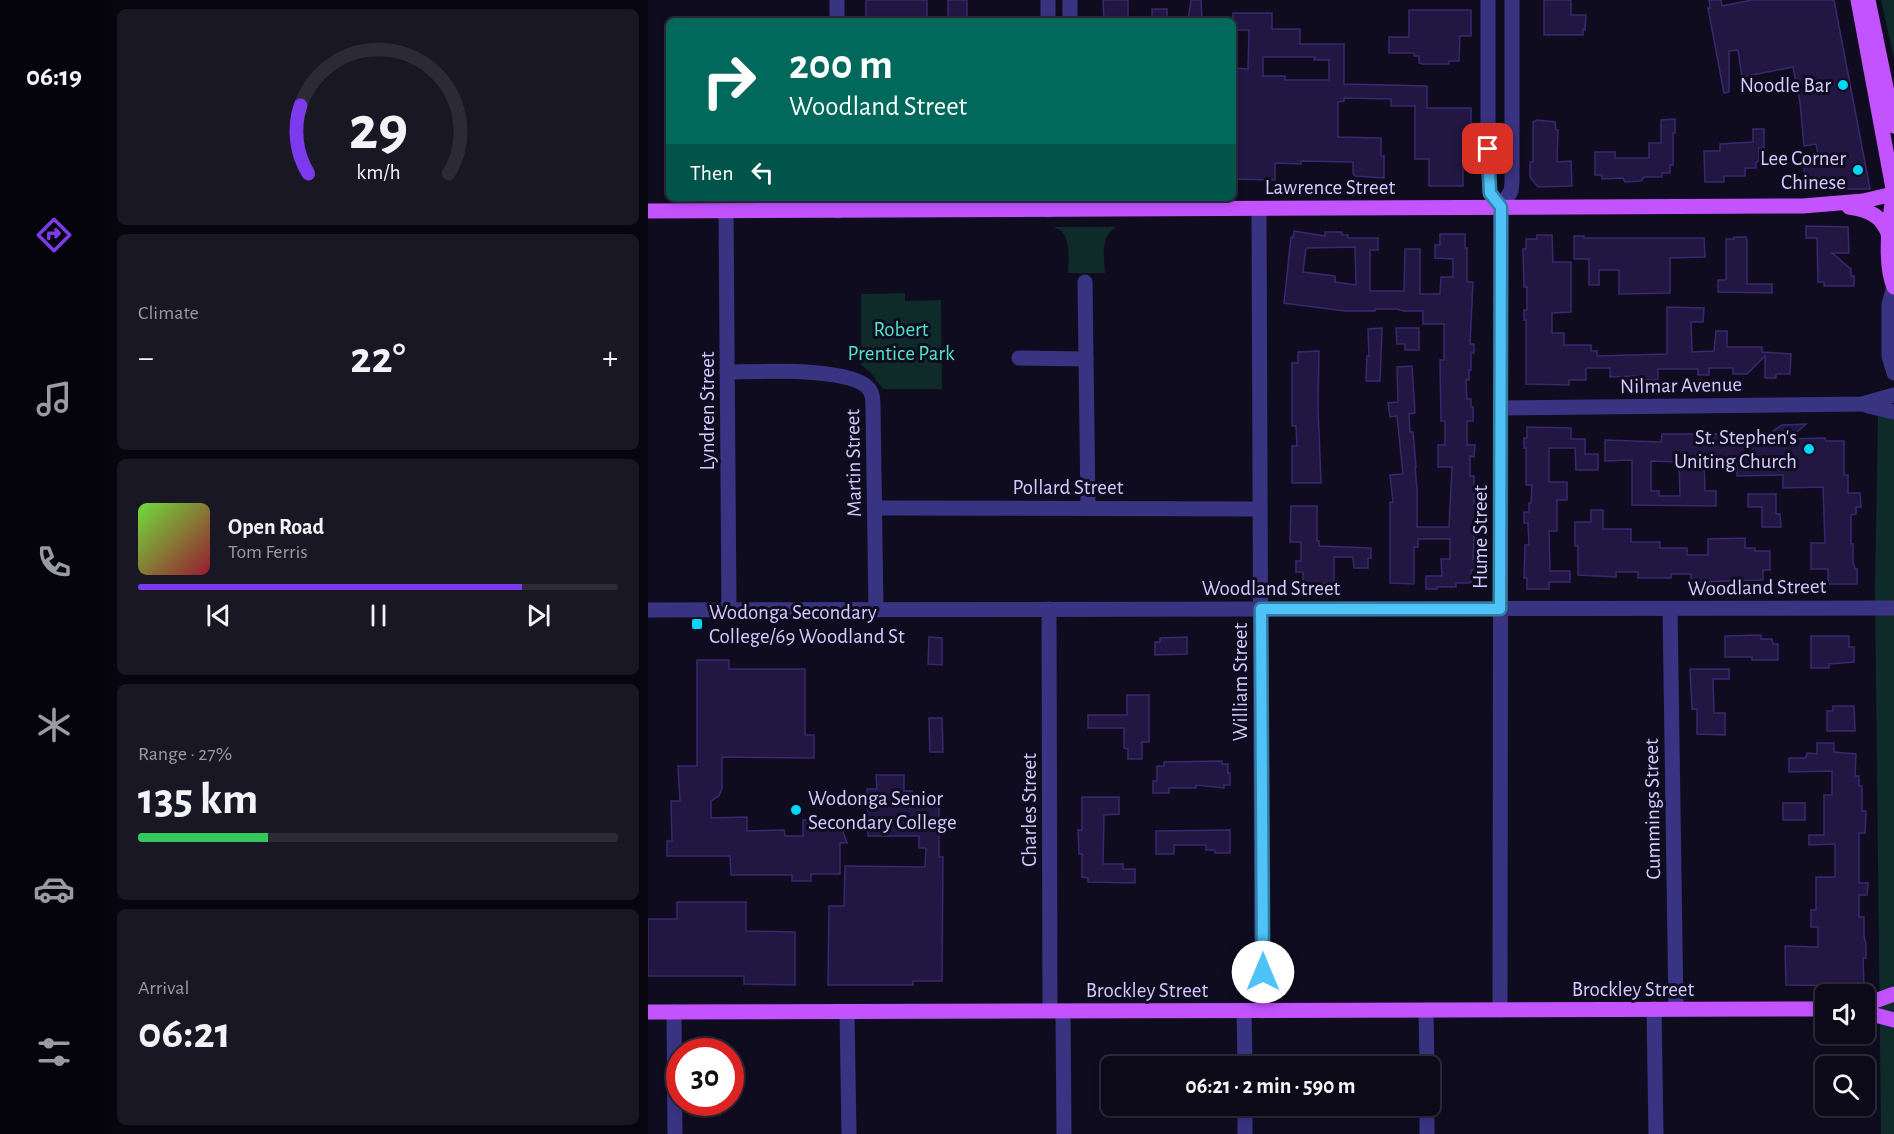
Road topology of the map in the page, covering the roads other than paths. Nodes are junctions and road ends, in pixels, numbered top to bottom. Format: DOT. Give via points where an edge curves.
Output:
graph roads {
  1 [pos="837,0"];
  2 [pos="1048,0"];
  3 [pos="1070,0"];
  4 [pos="1488,0"];
  5 [pos="1512,0"];
  6 [pos="1858,0"];
  7 [pos="1868,0"];
  8 [pos="837,18"];
  9 [pos="1048,18"];
  10 [pos="1070,18"];
  11 [pos="1488,61"];
  12 [pos="1512,61"];
  13 [pos="1894,126"];
  14 [pos="1488,166"];
  15 [pos="1512,166"];
  16 [pos="1894,194"];
  17 [pos="838,204"];
  18 [pos="1048,204"];
  19 [pos="1070,204"];
  20 [pos="1833,204"];
  21 [pos="1501,207"];
  22 [pos="1259,209"];
  23 [pos="726,211"];
  24 [pos="648,212"];
  25 [pos="1889,236"];
  26 [pos="1085,282"];
  27 [pos="1894,287"];
  28 [pos="1019,358"];
  29 [pos="1086,359"];
  30 [pos="728,372"];
  31 [pos="1894,373"];
  32 [pos="1894,395"];
  33 [pos="1862,405"];
  34 [pos="1501,408"];
  35 [pos="1894,412"];
  36 [pos="876,508"];
  37 [pos="1088,508"];
  38 [pos="1260,509"];
  39 [pos="1894,608"];
  40 [pos="876,609"];
  41 [pos="1049,609"];
  42 [pos="1261,609"];
  43 [pos="1500,609"];
  44 [pos="1670,609"];
  45 [pos="648,610"];
  46 [pos="729,610"];
  47 [pos="1894,994"];
  48 [pos="1875,1001"];
  49 [pos="1654,1009"];
  50 [pos="1676,1009"];
  51 [pos="1815,1009"];
  52 [pos="1426,1010"];
  53 [pos="1500,1010"];
  54 [pos="1057,1011"];
  55 [pos="1245,1011"];
  56 [pos="1263,1011"];
  57 [pos="648,1012"];
  58 [pos="674,1012"];
  59 [pos="847,1012"];
  60 [pos="1875,1015"];
  61 [pos="1894,1020"];
  62 [pos="1245,1056"];
  63 [pos="1427,1056"];
  64 [pos="1245,1116"];
  65 [pos="1427,1116"];
  66 [pos="675,1134"];
  67 [pos="849,1134"];
  68 [pos="1064,1134"];
  69 [pos="1245,1134"];
  70 [pos="1427,1134"];
  71 [pos="1656,1134"];
  1 -- 8 [label="street"];
  2 -- 9 [label="street"];
  3 -- 10 [label="street"];
  4 -- 11 [label="street, Hume Street"];
  5 -- 12 [label="street, Hume Street"];
  6 -- 16 [label="main road"];
  7 -- 13 [label="main road"];
  11 -- 12 [label="street"];
  11 -- 14 [label="street, Hume Street"];
  12 -- 15 [label="street, Hume Street"];
  14 -- 15 [label="street"];
  14 -- 21 [label="street, Hume Street" via="1490,193"];
  15 -- 21 [label="street, Hume Street" via="1511,190"];
  16 -- 20 [label="main road, Lawrence Street"];
  16 -- 25 [label="main road"];
  17 -- 18 [label="main road, Lawrence Street"];
  17 -- 23 [label="main road, Lawrence Street"];
  18 -- 19 [label="main road, Lawrence Street"];
  19 -- 22 [label="main road, Lawrence Street"];
  20 -- 21 [label="main road, Lawrence Street"];
  20 -- 25 [label="main road, Lawrence Street" via="1875,215 1884,223"];
  21 -- 22 [label="main road, Lawrence Street"];
  21 -- 34 [label="street, Hume Street"];
  22 -- 38 [label="street, William Street"];
  23 -- 24 [label="main road, Lawrence Street"];
  23 -- 30 [label="street, Lyndren Street"];
  25 -- 27 [label="main road"];
  26 -- 29 [label="street"];
  27 -- 31 [label="street" via="1889,304 1889,356"];
  28 -- 29 [label="street"];
  29 -- 37 [label="street"];
  30 -- 36 [label="street, Martin Street" via="846,376 868,389 873,398"];
  30 -- 46 [label="street, Lyndren Street"];
  32 -- 33 [label="street, Nilmar Avenue"];
  33 -- 34 [label="street, Nilmar Avenue"];
  33 -- 35 [label="street, Nilmar Avenue"];
  34 -- 43 [label="street, Hume Street"];
  36 -- 37 [label="street, Pollard Street"];
  36 -- 40 [label="street, Martin Street"];
  37 -- 38 [label="street, Pollard Street"];
  38 -- 42 [label="street, William Street"];
  39 -- 44 [label="street, Woodland Street"];
  40 -- 41 [label="street, Woodland Street"];
  40 -- 46 [label="street, Woodland Street"];
  41 -- 42 [label="street, Woodland Street"];
  41 -- 54 [label="street, Charles Street"];
  42 -- 43 [label="street, Woodland Street"];
  42 -- 56 [label="street, William Street"];
  43 -- 44 [label="street, Woodland Street"];
  43 -- 53 [label="street, Hume Street"];
  44 -- 50 [label="street, Cummings Street"];
  45 -- 46 [label="street, Woodland Street"];
  47 -- 48 [label="main road"];
  49 -- 50 [label="main road, Brockley Street"];
  49 -- 53 [label="main road, Brockley Street"];
  49 -- 71 [label="street"];
  50 -- 51 [label="main road, Brockley Street"];
  52 -- 53 [label="main road, Brockley Street"];
  52 -- 56 [label="main road, Brockley Street"];
  52 -- 63 [label="street"];
  54 -- 55 [label="main road, Brockley Street"];
  54 -- 59 [label="main road, Brockley Street"];
  54 -- 68 [label="street, Charles Street"];
  55 -- 56 [label="main road, Brockley Street"];
  55 -- 62 [label="street"];
  57 -- 58 [label="main road, Brockley Street"];
  58 -- 59 [label="main road, Brockley Street"];
  58 -- 66 [label="street"];
  59 -- 67 [label="street"];
  60 -- 61 [label="main road"];
  64 -- 69 [label="street"];
  65 -- 70 [label="street"];
}
